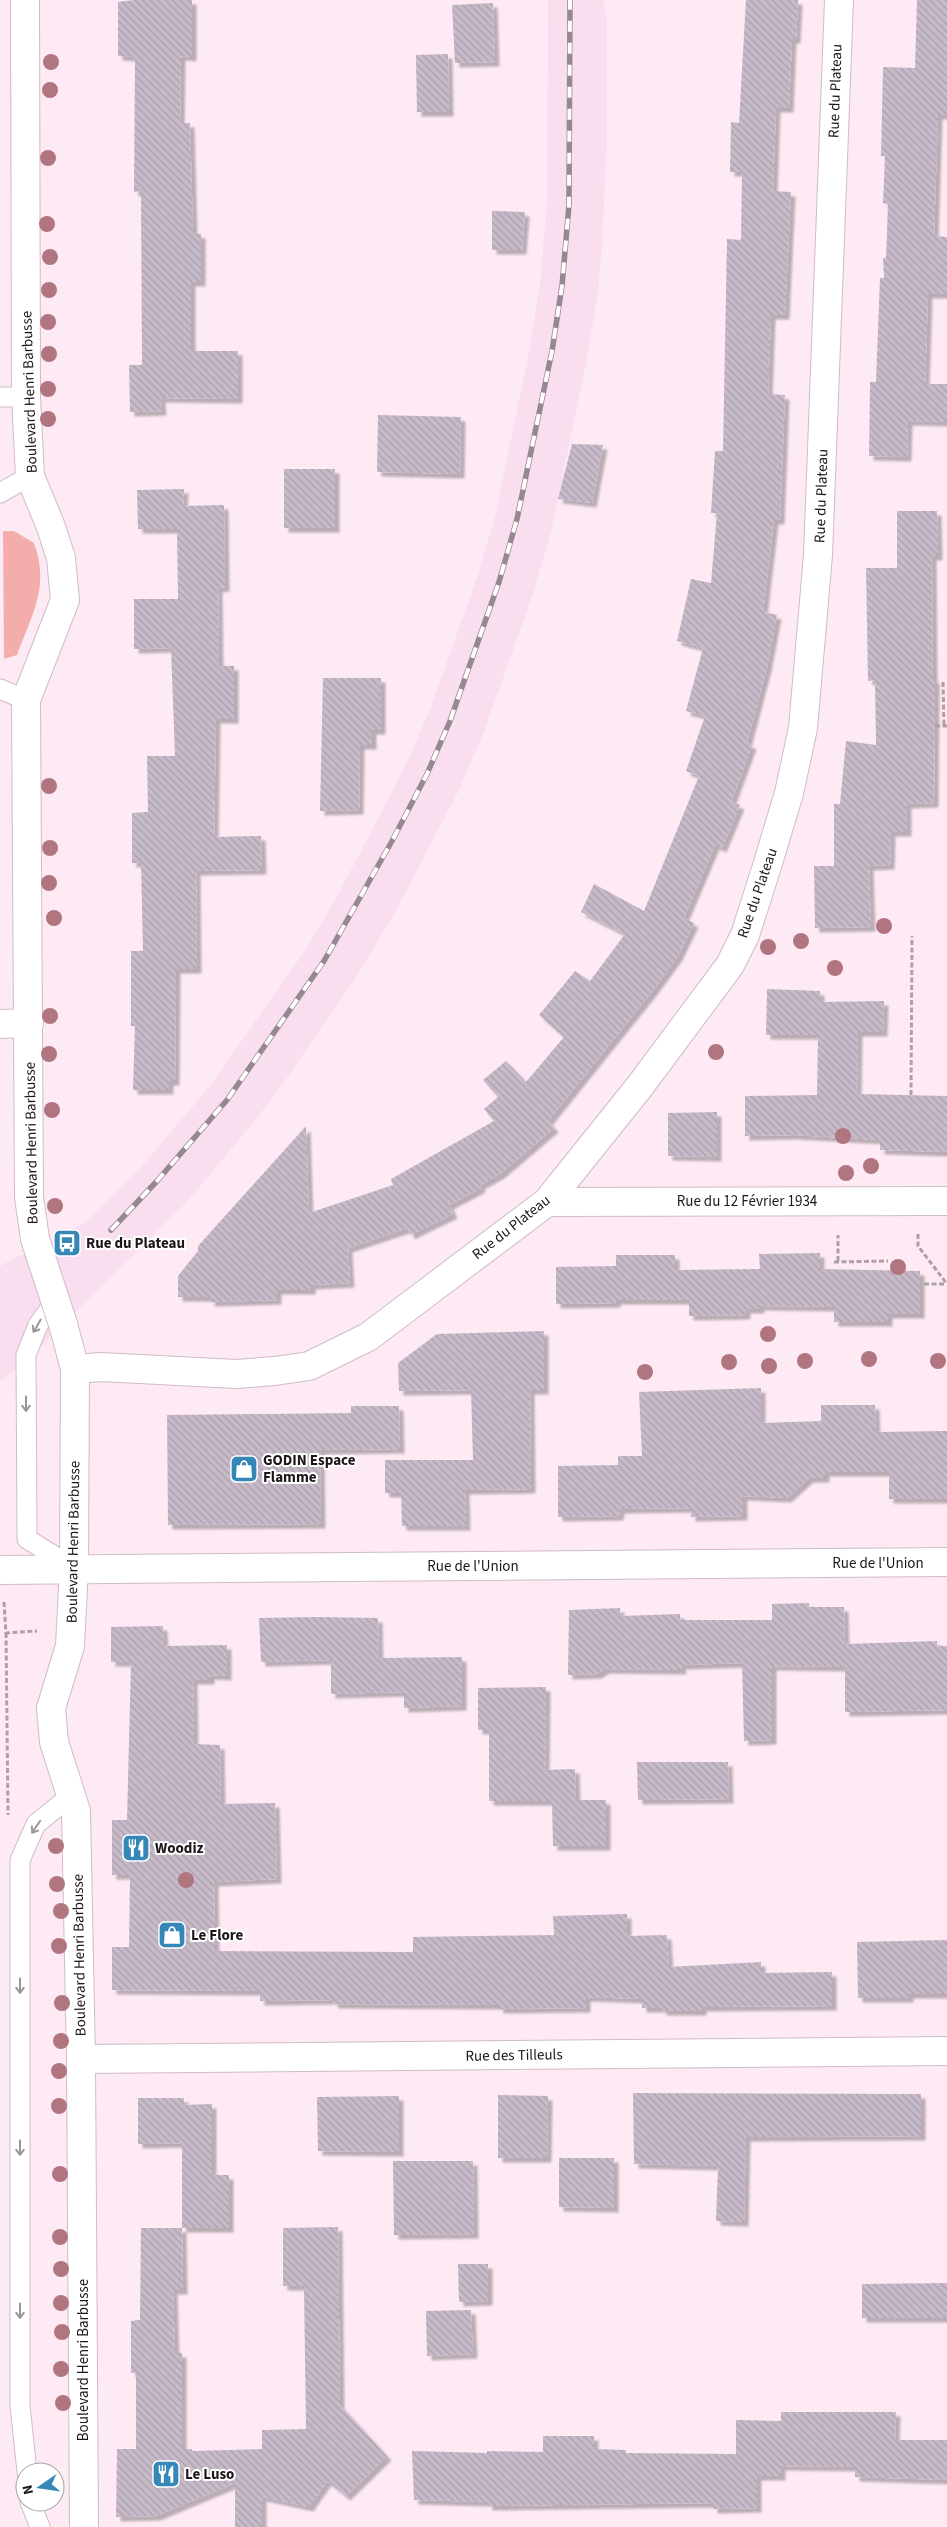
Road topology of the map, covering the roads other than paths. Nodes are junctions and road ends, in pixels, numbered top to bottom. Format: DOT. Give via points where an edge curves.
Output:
graph roads {
  1 [pos="25,0"];
  2 [pos="838,0"];
  3 [pos="13,397"];
  4 [pos="30,476"];
  5 [pos="0,493"];
  6 [pos="0,689"];
  7 [pos="26,700"];
  8 [pos="29,1023"];
  9 [pos="0,1024"];
  10 [pos="947,1201"];
  11 [pos="547,1202"];
  12 [pos="59,1312"];
  13 [pos="75,1369"];
  14 [pos="947,1562"];
  15 [pos="74,1568"];
  16 [pos="0,1570"];
  17 [pos="72,1795"];
  18 [pos="947,2051"];
  19 [pos="81,2059"];
  20 [pos="25,2462"];
  21 [pos="34,2512"];
  22 [pos="40,2527"];
  23 [pos="84,2527"];
  1 -- 3 [label="street, Boulevard Henri Barbusse"];
  2 -- 11 [label="street, Rue du Plateau" via="818,554 802,728 789,793 745,935 730,965 646,1078"];
  3 -- 4 [label="street, Boulevard Henri Barbusse"];
  4 -- 5 [label="lane"];
  4 -- 7 [label="street, Boulevard Henri Barbusse" via="61,558 65,600"];
  6 -- 7 [label="lane"];
  7 -- 8 [label="street, Boulevard Henri Barbusse"];
  8 -- 9 [label="street"];
  8 -- 12 [label="street, Boulevard Henri Barbusse, bridge" via="29,1196 35,1239"];
  10 -- 11 [label="street, Rue du 12 Février 1934"];
  11 -- 13 [label="street, Rue du Plateau" via="368,1337 309,1366 236,1374 102,1367"];
  12 -- 13 [label="street, Boulevard Henri Barbusse"];
  12 -- 15 [label="lane, one-way" via="38,1324 26,1355 27,1539"];
  13 -- 15 [label="street, Boulevard Henri Barbusse"];
  14 -- 15 [label="street, Rue de l'Union"];
  15 -- 16 [label="street, Rue de l'Union"];
  15 -- 17 [label="street, Boulevard Henri Barbusse" via="70,1646 51,1708 54,1742"];
  17 -- 19 [label="street, Boulevard Henri Barbusse" via="76,1811"];
  17 -- 20 [label="lane, one-way" via="36,1824 20,1860 20,2405"];
  18 -- 19 [label="street, Rue des Tilleuls"];
  19 -- 23 [label="street, Boulevard Henri Barbusse"];
  21 -- 22 [label="lane"];
}
